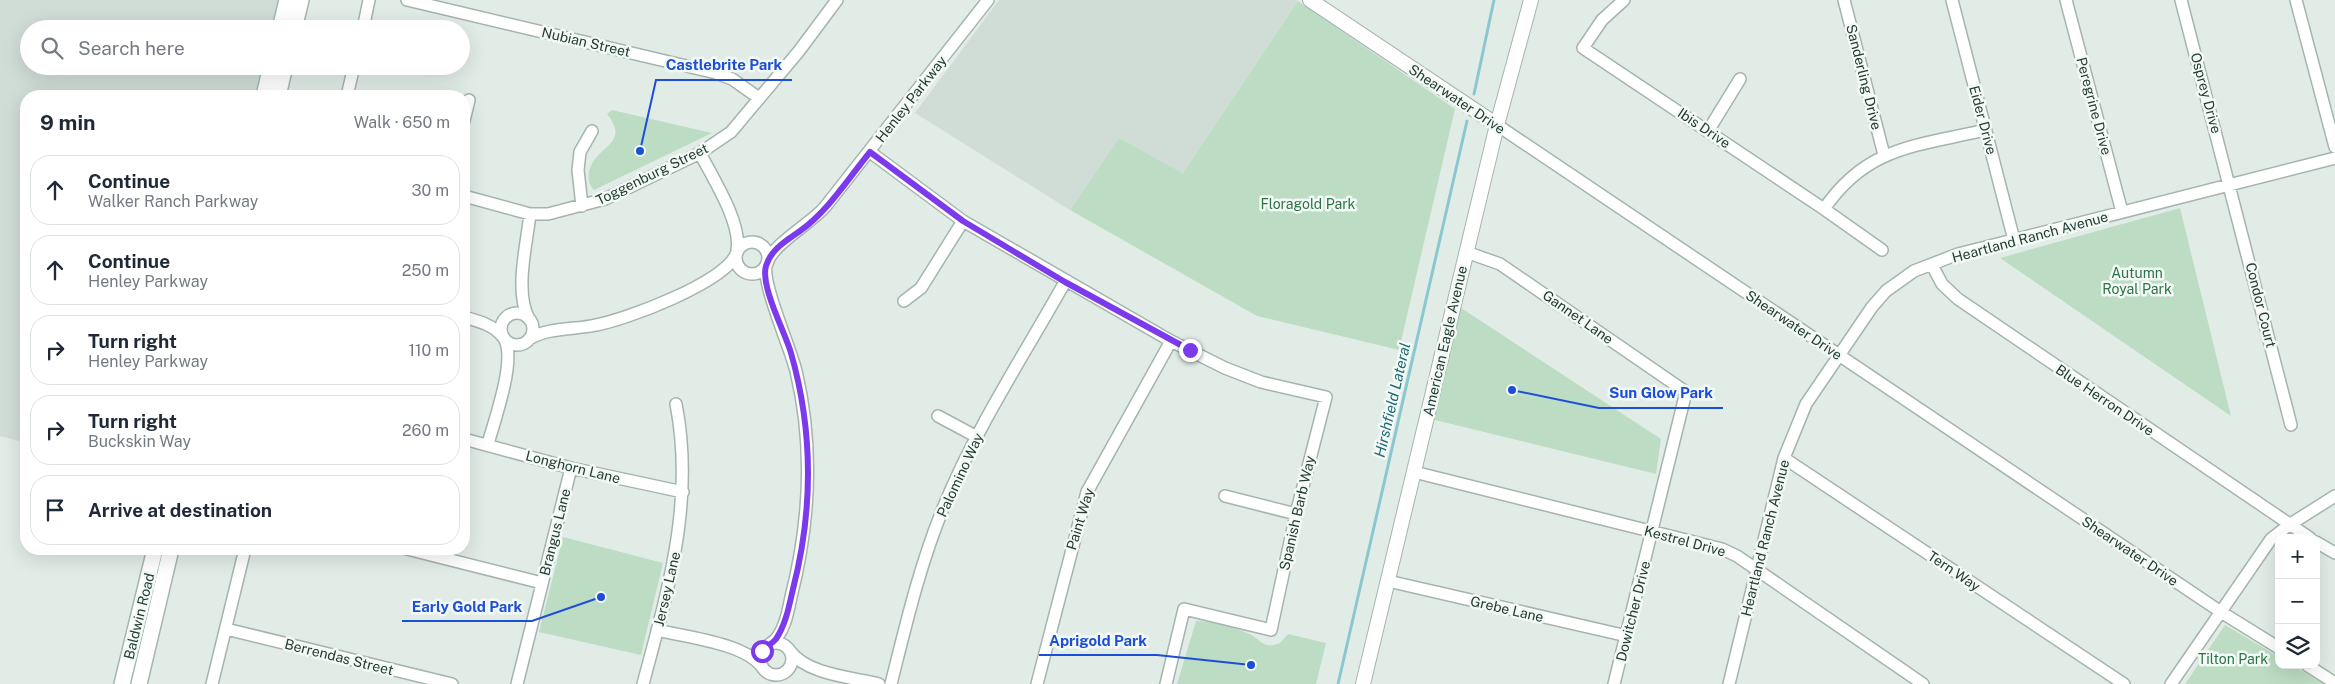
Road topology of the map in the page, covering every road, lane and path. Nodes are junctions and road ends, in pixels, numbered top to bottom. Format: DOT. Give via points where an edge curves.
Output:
graph roads {
  1 [pos="287,0"];
  2 [pos="301,0"];
  3 [pos="369,0"];
  4 [pos="407,0"];
  5 [pos="836,0"];
  6 [pos="988,0"];
  7 [pos="1310,0"];
  8 [pos="1531,0"];
  9 [pos="1624,0"];
  10 [pos="1844,0"];
  11 [pos="1952,0"];
  12 [pos="2066,0"];
  13 [pos="2181,0"];
  14 [pos="2296,0"];
  15 [pos="282,20"];
  16 [pos="296,20"];
  17 [pos="365,20"];
  18 [pos="269,75"];
  19 [pos="283,75"];
  20 [pos="352,75"];
  21 [pos="1740,79"];
  22 [pos="265,90"];
  23 [pos="279,90"];
  24 [pos="348,90"];
  25 [pos="759,98"];
  26 [pos="1497,126"];
  27 [pos="1986,130"];
  28 [pos="592,131"];
  29 [pos="1708,132"];
  30 [pos="2335,147"];
  31 [pos="870,152"];
  32 [pos="700,153"];
  33 [pos="1884,155"];
  34 [pos="2335,158"];
  35 [pos="2230,185"];
  36 [pos="470,198"];
  37 [pos="582,206"];
  38 [pos="1824,209"];
  39 [pos="2122,212"];
  40 [pos="530,214"];
  41 [pos="963,221"];
  42 [pos="734,222"];
  43 [pos="789,239"];
  44 [pos="2014,240"];
  45 [pos="755,242"];
  46 [pos="1882,250"];
  47 [pos="737,252"];
  48 [pos="1466,252"];
  49 [pos="767,263"];
  50 [pos="1932,265"];
  51 [pos="748,274"];
  52 [pos="718,275"];
  53 [pos="1065,282"];
  54 [pos="522,289"];
  55 [pos="770,295"];
  56 [pos="904,301"];
  57 [pos="508,315"];
  58 [pos="470,319"];
  59 [pos="530,319"];
  60 [pos="479,321"];
  61 [pos="555,330"];
  62 [pos="503,338"];
  63 [pos="527,341"];
  64 [pos="1171,341"];
  65 [pos="1838,355"];
  66 [pos="507,368"];
  67 [pos="1686,392"];
  68 [pos="676,404"];
  69 [pos="938,416"];
  70 [pos="2291,425"];
  71 [pos="977,437"];
  72 [pos="470,440"];
  73 [pos="488,444"];
  74 [pos="1784,458"];
  75 [pos="571,468"];
  76 [pos="1414,472"];
  77 [pos="683,492"];
  78 [pos="1225,496"];
  79 [pos="2335,496"];
  80 [pos="1296,514"];
  81 [pos="2289,525"];
  82 [pos="1652,532"];
  83 [pos="2304,534"];
  84 [pos="2320,544"];
  85 [pos="2335,553"];
  86 [pos="154,555"];
  87 [pos="170,555"];
  88 [pos="244,555"];
  89 [pos="431,555"];
  90 [pos="1756,571"];
  91 [pos="1388,581"];
  92 [pos="542,583"];
  93 [pos="2221,612"];
  94 [pos="785,621"];
  95 [pos="226,629"];
  96 [pos="657,630"];
  97 [pos="1627,636"];
  98 [pos="769,645"];
  99 [pos="2275,646"];
  100 [pos="736,649"];
  101 [pos="789,649"];
  102 [pos="763,668"];
  103 [pos="816,668"];
  104 [pos="2313,669"];
  105 [pos="785,672"];
  106 [pos="2335,683"];
  107 [pos="122,684"];
  108 [pos="139,684"];
  109 [pos="212,684"];
  110 [pos="452,684"];
  111 [pos="517,684"];
  112 [pos="643,684"];
  113 [pos="768,684"];
  114 [pos="774,684"];
  115 [pos="879,684"];
  116 [pos="891,684"];
  117 [pos="1037,684"];
  118 [pos="1166,684"];
  119 [pos="1363,684"];
  120 [pos="1614,684"];
  121 [pos="1730,684"];
  122 [pos="1923,684"];
  123 [pos="2124,684"];
  124 [pos="2171,684"];
  1 -- 15 [label="main road"];
  2 -- 16 [label="main road"];
  3 -- 17 [label="street"];
  4 -- 25 [label="street, Nubian Street" via="716,73 732,79"];
  5 -- 25 [label="street, Toggenburg Street"];
  6 -- 31 [label="street, Henley Parkway"];
  7 -- 26 [label="street, Shearwater Drive"];
  8 -- 26 [label="street, American Eagle Avenue"];
  9 -- 29 [label="street, Ibis Drive" via="1602,20 1583,48"];
  10 -- 33 [label="street, Sanderling Drive"];
  11 -- 27 [label="street, Eider Drive"];
  12 -- 39 [label="street, Peregrine Drive"];
  13 -- 35 [label="street, Osprey Drive"];
  14 -- 30 [label="street"];
  18 -- 22 [label="main road"];
  19 -- 23 [label="main road"];
  20 -- 24 [label="street"];
  21 -- 29 [label="street"];
  25 -- 32 [label="street, Toggenburg Street" via="731,132"];
  26 -- 48 [label="street, American Eagle Avenue"];
  26 -- 65 [label="street, Shearwater Drive"];
  27 -- 33 [label="street"];
  27 -- 44 [label="street, Eider Drive"];
  28 -- 37 [label="street" via="580,152 578,170"];
  29 -- 38 [label="street, Ibis Drive"];
  31 -- 41 [label="street"];
  31 -- 43 [label="street, Henley Parkway" via="818,215"];
  32 -- 37 [label="street, Toggenburg Street" via="605,199"];
  32 -- 42 [label="street"];
  33 -- 38 [label="street" via="1851,176"];
  34 -- 35 [label="street, Heartland Ranch Avenue"];
  35 -- 39 [label="street, Heartland Ranch Avenue"];
  35 -- 70 [label="street, Condor Court"];
  36 -- 40 [label="street, Toggenburg Street"];
  37 -- 40 [label="street, Toggenburg Street" via="548,214"];
  38 -- 46 [label="street, Ibis Drive"];
  39 -- 44 [label="street, Heartland Ranch Avenue"];
  40 -- 54 [label="street"];
  41 -- 53 [label="street"];
  41 -- 56 [label="street" via="921,288"];
  42 -- 45 [label="street"];
  42 -- 47 [label="street"];
  43 -- 45 [label="street, Henley Parkway" via="770,244"];
  43 -- 49 [label="street, Henley Parkway"];
  44 -- 50 [label="street, Heartland Ranch Avenue" via="1958,254"];
  45 -- 47 [label="street" via="744,243"];
  45 -- 49 [label="street" via="767,252"];
  47 -- 51 [label="street" via="736,263"];
  47 -- 52 [label="street"];
  48 -- 67 [label="street, Gannet Lane" via="1500,264"];
  48 -- 76 [label="street, American Eagle Avenue"];
  49 -- 51 [label="street" via="760,272"];
  49 -- 55 [label="street" via="765,275"];
  50 -- 65 [label="street, Heartland Ranch Avenue" via="1914,271 1886,291"];
  50 -- 81 [label="street, Blue Herron Drive" via="1942,284 1958,299"];
  51 -- 52 [label="street" via="733,271"];
  51 -- 55 [label="street" via="758,278"];
  52 -- 61 [label="street" via="625,318"];
  53 -- 64 [label="street"];
  53 -- 71 [label="street, Palomino Way"];
  54 -- 57 [label="street"];
  54 -- 59 [label="street"];
  55 -- 94 [label="street" via="795,370 808,462 802,549"];
  57 -- 59 [label="street" via="522,314"];
  57 -- 60 [label="street" via="497,320"];
  57 -- 62 [label="street" via="502,323"];
  58 -- 60 [label="street"];
  59 -- 61 [label="street"];
  59 -- 63 [label="street" via="532,330"];
  60 -- 62 [label="street"];
  61 -- 63 [label="street"];
  62 -- 63 [label="street" via="511,344"];
  62 -- 66 [label="street" via="508,348"];
  63 -- 66 [label="street" via="517,350"];
  64 -- 80 [label="street, Spanish Barb Way" via="1261,382 1326,397"];
  64 -- 117 [label="street, Paint Way" via="1087,492"];
  65 -- 74 [label="street, Heartland Ranch Avenue" via="1806,404"];
  65 -- 93 [label="street, Shearwater Drive"];
  66 -- 73 [label="street"];
  67 -- 82 [label="street, Dowitcher Drive"];
  68 -- 77 [label="street, Jersey Lane" via="682,436"];
  69 -- 71 [label="street"];
  71 -- 116 [label="street, Palomino Way" via="945,504 917,580"];
  72 -- 73 [label="street, Longhorn Lane"];
  73 -- 75 [label="street, Longhorn Lane"];
  74 -- 90 [label="street, Heartland Ranch Avenue"];
  74 -- 123 [label="street, Tern Way"];
  75 -- 77 [label="street, Longhorn Lane"];
  75 -- 92 [label="street, Brangus Lane"];
  76 -- 82 [label="street, Kestrel Drive"];
  76 -- 91 [label="street, American Eagle Avenue"];
  77 -- 96 [label="street, Jersey Lane" via="676,550"];
  78 -- 80 [label="street"];
  79 -- 81 [label="street"];
  80 -- 118 [label="street, Spanish Barb Way" via="1271,630 1184,609"];
  81 -- 83 [label="street, Blue Herron Drive"];
  81 -- 93 [label="street" via="2271,540"];
  82 -- 90 [label="street, Kestrel Drive" via="1722,549"];
  82 -- 97 [label="street, Dowitcher Drive"];
  84 -- 85 [label="street"];
  86 -- 107 [label="main road, Baldwin Road"];
  87 -- 108 [label="main road, Baldwin Road"];
  88 -- 95 [label="street"];
  89 -- 92 [label="street"];
  90 -- 121 [label="street, Heartland Ranch Avenue"];
  90 -- 122 [label="street, Kestrel Drive"];
  91 -- 97 [label="street, Grebe Lane"];
  91 -- 119 [label="street, American Eagle Avenue"];
  92 -- 111 [label="street, Brangus Lane"];
  93 -- 99 [label="street, Shearwater Drive"];
  93 -- 124 [label="street"];
  94 -- 98 [label="street"];
  94 -- 101 [label="street" via="785,640"];
  95 -- 109 [label="street"];
  95 -- 110 [label="street, Berrendas Street"];
  96 -- 100 [label="street"];
  96 -- 112 [label="street, Jersey Lane"];
  97 -- 120 [label="street, Dowitcher Drive"];
  98 -- 100 [label="street"];
  98 -- 101 [label="street" via="780,643"];
  98 -- 102 [label="street" via="760,655"];
  100 -- 102 [label="street" via="754,658"];
  101 -- 103 [label="street" via="800,660"];
  101 -- 105 [label="street" via="791,664"];
  102 -- 105 [label="street" via="776,675"];
  102 -- 113 [label="street"];
  103 -- 105 [label="street" via="796,668"];
  103 -- 115 [label="street"];
  104 -- 106 [label="street"];
  105 -- 114 [label="street"];
}
